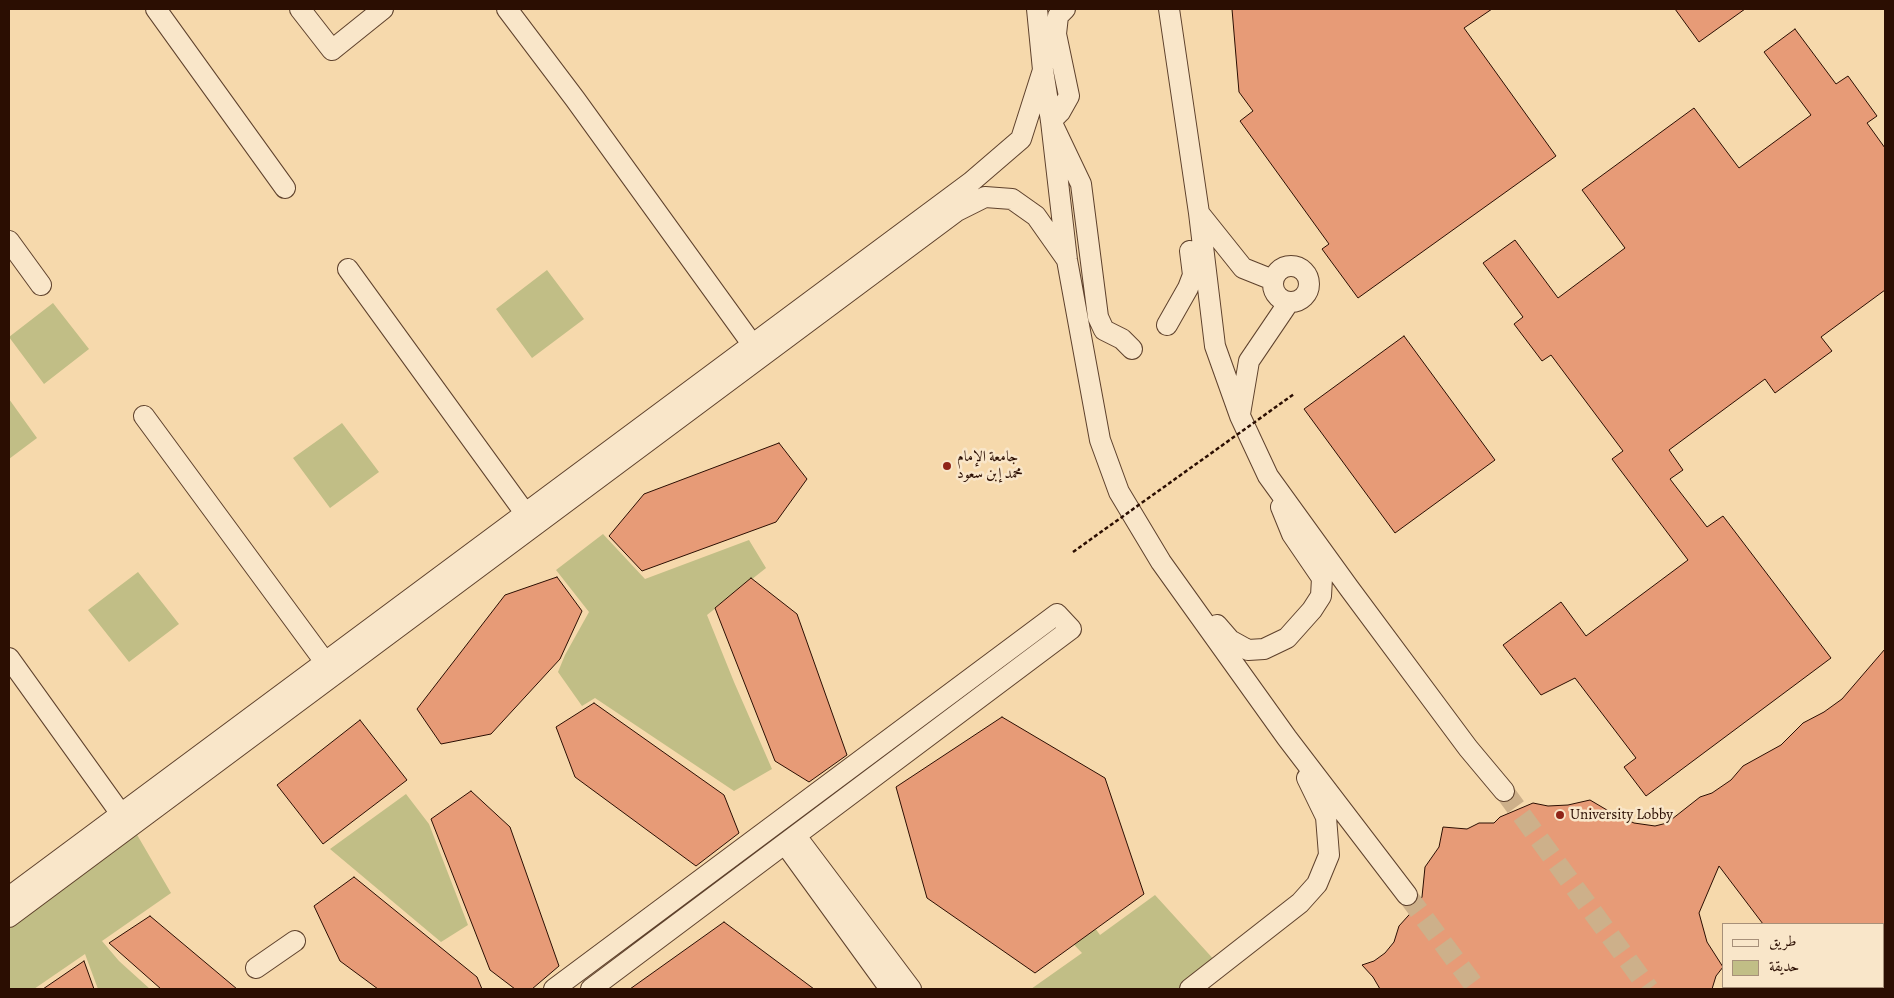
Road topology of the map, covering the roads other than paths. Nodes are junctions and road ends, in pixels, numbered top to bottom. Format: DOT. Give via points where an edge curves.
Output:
graph roads {
  1 [pos="156,9"];
  2 [pos="300,9"];
  3 [pos="383,9"];
  4 [pos="506,9"];
  5 [pos="1037,9"];
  6 [pos="1065,9"];
  7 [pos="1156,9"];
  8 [pos="1169,9"];
  9 [pos="1043,70"];
  10 [pos="1183,104"];
  11 [pos="1051,121"];
  12 [pos="285,188"];
  13 [pos="1199,213"];
  14 [pos="9,241"];
  15 [pos="1067,260"];
  16 [pos="348,269"];
  17 [pos="1273,280"];
  18 [pos="41,285"];
  19 [pos="1289,302"];
  20 [pos="1167,325"];
  21 [pos="1132,349"];
  22 [pos="757,350"];
  23 [pos="144,416"];
  24 [pos="1240,416"];
  25 [pos="1268,476"];
  26 [pos="525,513"];
  27 [pos="1161,562"];
  28 [pos="9,658"];
  29 [pos="324,662"];
  30 [pos="1287,738"];
  31 [pos="1504,791"];
  32 [pos="121,814"];
  33 [pos="790,840"];
  34 [pos="1407,895"];
  35 [pos="9,897"];
  36 [pos="9,918"];
  37 [pos="296,941"];
  38 [pos="256,968"];
  39 [pos="554,989"];
  40 [pos="591,989"];
  41 [pos="890,989"];
  42 [pos="911,989"];
  43 [pos="1190,989"];
  1 -- 12 [label="street"];
  2 -- 3 [label="street" via="332,50"];
  4 -- 22 [label="street"];
  5 -- 9 [label="street"];
  6 -- 11 [label="street" via="1058,16 1056,34 1069,96"];
  7 -- 10 [label="street" via="1165,64"];
  8 -- 10 [label="street"];
  9 -- 11 [label="street"];
  9 -- 22 [label="street" via="1021,139"];
  10 -- 13 [label="street"];
  10 -- 20 [label="street" via="1183,189 1193,275"];
  11 -- 15 [label="street"];
  11 -- 21 [label="street" via="1081,184 1098,317 1104,330 1122,339"];
  13 -- 17 [label="street" via="1243,268"];
  13 -- 24 [label="street" via="1215,346"];
  14 -- 18 [label="street"];
  15 -- 22 [label="street" via="1036,216 1012,199 985,197 957,211"];
  15 -- 27 [label="street" via="1100,440 1119,492"];
  16 -- 26 [label="street"];
  17 -- 19 [label="street" via="1276,294"];
  17 -- 19 [label="street" via="1282,268 1292,265 1308,275 1310,285 1306,294"];
  19 -- 24 [label="street" via="1249,362"];
  22 -- 26 [label="street"];
  22 -- 36 [label="street"];
  23 -- 29 [label="street"];
  24 -- 25 [label="street"];
  25 -- 27 [label="street" via="1292,534 1322,578 1321,596 1286,638 1264,649 1248,650 1230,640"];
  25 -- 31 [label="street" via="1468,748"];
  26 -- 29 [label="street"];
  27 -- 30 [label="street"];
  28 -- 32 [label="street"];
  29 -- 32 [label="street"];
  30 -- 34 [label="street"];
  30 -- 43 [label="street" via="1326,817 1329,855 1317,884 1300,903"];
  32 -- 35 [label="street"];
  33 -- 39 [label="street" via="1070,629 1057,614"];
  33 -- 40 [label="street"];
  33 -- 41 [label="street"];
  33 -- 42 [label="street"];
  37 -- 38 [label="street"];
}
